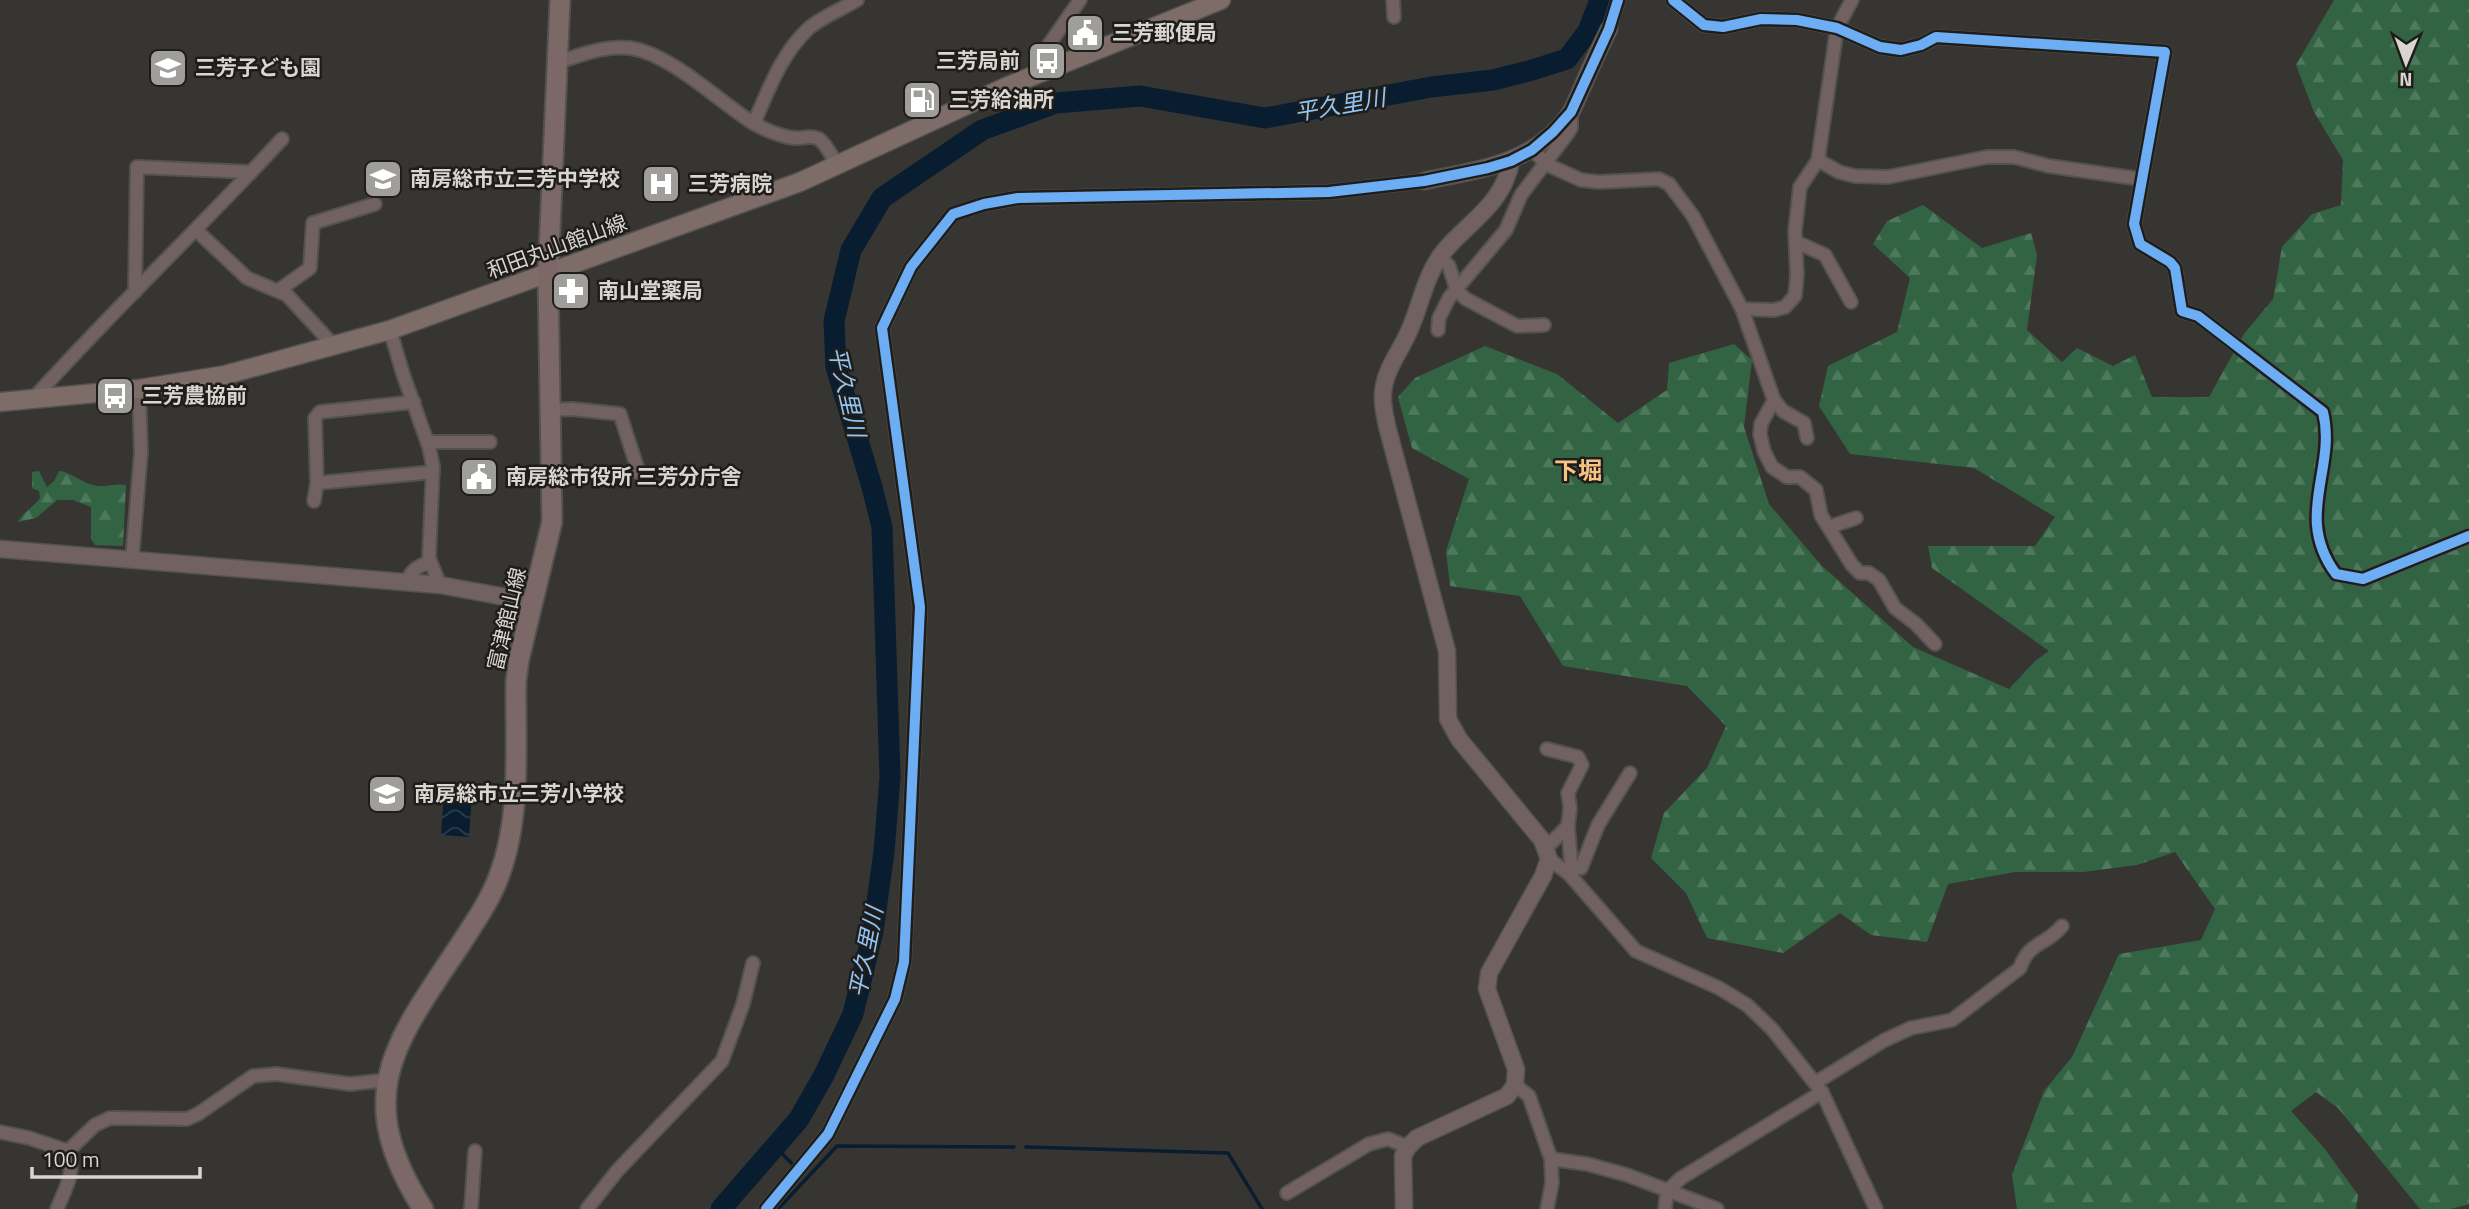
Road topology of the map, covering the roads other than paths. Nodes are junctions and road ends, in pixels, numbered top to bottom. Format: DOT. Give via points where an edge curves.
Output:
graph roads {
  1 [pos="561,0"];
  2 [pos="857,0"];
  3 [pos="1080,0"];
  4 [pos="1221,0"];
  5 [pos="1393,0"];
  6 [pos="1618,0"];
  7 [pos="1673,0"];
  8 [pos="1852,0"];
  9 [pos="1394,17"];
  10 [pos="1838,28"];
  11 [pos="1609,29"];
  12 [pos="558,62"];
  13 [pos="1037,76"];
  14 [pos="1571,112"];
  15 [pos="754,123"];
  16 [pos="282,139"];
  17 [pos="1532,150"];
  18 [pos="1818,160"];
  19 [pos="1511,161"];
  20 [pos="1545,163"];
  21 [pos="837,165"];
  22 [pos="251,172"];
  23 [pos="2141,178"];
  24 [pos="1424,181"];
  25 [pos="374,204"];
  26 [pos="196,230"];
  27 [pos="1796,242"];
  28 [pos="1440,257"];
  29 [pos="548,275"];
  30 [pos="279,290"];
  31 [pos="1457,291"];
  32 [pos="135,292"];
  33 [pos="1851,302"];
  34 [pos="1742,309"];
  35 [pos="1544,325"];
  36 [pos="390,330"];
  37 [pos="1438,330"];
  38 [pos="334,346"];
  39 [pos="139,389"];
  40 [pos="33,399"];
  41 [pos="1774,400"];
  42 [pos="0,402"];
  43 [pos="414,402"];
  44 [pos="551,411"];
  45 [pos="1807,438"];
  46 [pos="427,442"];
  47 [pos="490,442"];
  48 [pos="433,471"];
  49 [pos="639,473"];
  50 [pos="317,483"];
  51 [pos="314,501"];
  52 [pos="1856,518"];
  53 [pos="1829,527"];
  54 [pos="2469,536"];
  55 [pos="0,549"];
  56 [pos="132,559"];
  57 [pos="430,562"];
  58 [pos="407,582"];
  59 [pos="440,585"];
  60 [pos="533,602"];
  61 [pos="1935,644"];
  62 [pos="1547,749"];
  63 [pos="1630,773"];
  64 [pos="1568,826"];
  65 [pos="1547,854"];
  66 [pos="2062,926"];
  67 [pos="753,963"];
  68 [pos="387,1080"];
  69 [pos="1515,1085"];
  70 [pos="1819,1088"];
  71 [pos="0,1132"];
  72 [pos="1408,1147"];
  73 [pos="68,1151"];
  74 [pos="475,1151"];
  75 [pos="1551,1159"];
  76 [pos="1667,1191"];
  77 [pos="1287,1193"];
  78 [pos="57,1209"];
  79 [pos="423,1209"];
  80 [pos="471,1209"];
  81 [pos="587,1209"];
  82 [pos="765,1209"];
  83 [pos="1404,1209"];
  84 [pos="1547,1209"];
  85 [pos="1665,1209"];
  86 [pos="1717,1209"];
  87 [pos="1876,1209"];
  1 -- 12 [label="main road, 富津館山線"];
  2 -- 15 [label="street" via="811,27 787,52"];
  3 -- 13 [label="street" via="1039,59"];
  4 -- 13 [label="main road, 和田丸山館山線"];
  5 -- 9 [label="street"];
  6 -- 11 [label="street"];
  7 -- 10 [label="street" via="1704,25 1785,19"];
  8 -- 10 [label="street"];
  10 -- 18 [label="street"];
  10 -- 23 [label="street" via="1880,47 1901,50 1936,37 2165,52"];
  11 -- 14 [label="street"];
  12 -- 15 [label="street" via="586,53 633,48 662,59"];
  12 -- 29 [label="main road, 富津館山線"];
  13 -- 21 [label="main road, 和田丸山館山線"];
  14 -- 17 [label="street"];
  14 -- 20 [label="street" via="1571,128"];
  15 -- 21 [label="street" via="797,138 820,140"];
  16 -- 22 [label="street"];
  17 -- 19 [label="street"];
  17 -- 20 [label="street"];
  18 -- 23 [label="street" via="1855,176 1888,177 1987,157 2014,157"];
  18 -- 27 [label="street" via="1800,187"];
  19 -- 24 [label="street"];
  19 -- 28 [label="street" via="1501,193"];
  20 -- 31 [label="street" via="1521,195 1506,230"];
  20 -- 34 [label="street" via="1581,180 1659,179 1669,184 1693,216"];
  21 -- 29 [label="main road, 和田丸山館山線"];
  22 -- 26 [label="street"];
  22 -- 32 [label="street" via="137,167"];
  23 -- 54 [label="street" via="2134,224 2140,244 2175,268 2182,311 2198,316 2323,412 2328,430 2316,526 2327,562 2336,574 2363,579"];
  24 -- 82 [label="street" via="1329,192 1018,198 953,214 911,267 882,328 920,607 904,962 895,999 828,1134"];
  25 -- 30 [label="street" via="313,223 310,268"];
  26 -- 30 [label="street" via="247,278"];
  26 -- 32 [label="street"];
  27 -- 33 [label="street" via="1825,255"];
  27 -- 34 [label="street" via="1795,296 1785,307 1774,310"];
  28 -- 31 [label="street" via="1449,266"];
  28 -- 65 [label="street" via="1388,371 1383,394 1387,426 1447,651 1448,719 1459,740 1542,840"];
  29 -- 36 [label="main road, 和田丸山館山線"];
  29 -- 44 [label="main road, 富津館山線"];
  30 -- 38 [label="street"];
  31 -- 35 [label="street" via="1517,326"];
  31 -- 37 [label="street" via="1439,318"];
  32 -- 40 [label="street"];
  34 -- 41 [label="street"];
  36 -- 38 [label="main road, 和田丸山館山線"];
  36 -- 43 [label="street"];
  38 -- 39 [label="main road, 和田丸山館山線" via="254,368"];
  39 -- 40 [label="main road, 和田丸山館山線"];
  39 -- 56 [label="street" via="141,453"];
  40 -- 42 [label="main road, 和田丸山館山線"];
  41 -- 45 [label="street" via="1804,423"];
  41 -- 53 [label="street" via="1761,424 1764,451 1772,467 1787,477 1801,477 1816,491"];
  43 -- 46 [label="street"];
  43 -- 50 [label="street" via="320,412 315,418"];
  44 -- 49 [label="street" via="620,414"];
  44 -- 60 [label="main road, 富津館山線" via="552,522"];
  46 -- 47 [label="street"];
  46 -- 48 [label="street"];
  48 -- 50 [label="street"];
  48 -- 57 [label="street"];
  50 -- 51 [label="street"];
  52 -- 53 [label="street"];
  53 -- 61 [label="street" via="1852,565 1880,580 1895,608"];
  55 -- 56 [label="street"];
  56 -- 58 [label="street"];
  57 -- 58 [label="street" via="419,565"];
  57 -- 59 [label="street"];
  58 -- 59 [label="street"];
  59 -- 60 [label="street"];
  60 -- 68 [label="main road, 富津館山線" via="516,681 512,824 499,876 484,908 403,1032"];
  62 -- 64 [label="street" via="1578,757 1582,765 1568,793"];
  63 -- 64 [label="street" via="1598,825 1581,868 1574,869 1571,863"];
  64 -- 65 [label="street"];
  65 -- 69 [label="street" via="1543,876 1489,972 1487,989 1517,1069"];
  65 -- 70 [label="street" via="1636,951 1747,1005"];
  66 -- 70 [label="street" via="2024,955 2020,968 1952,1020 1911,1028 1883,1041"];
  67 -- 81 [label="street" via="722,1061"];
  68 -- 73 [label="street" via="350,1084 276,1074 253,1076 187,1119 110,1118 95,1125"];
  68 -- 79 [label="main road, 富津館山線" via="387,1125 396,1159"];
  69 -- 72 [label="street" via="1507,1096 1417,1138"];
  69 -- 75 [label="street" via="1529,1097"];
  70 -- 76 [label="street"];
  70 -- 87 [label="street"];
  71 -- 73 [label="street"];
  72 -- 77 [label="street" via="1388,1139 1369,1144"];
  72 -- 83 [label="street"];
  73 -- 78 [label="street" via="73,1164"];
  74 -- 80 [label="street"];
  75 -- 76 [label="street" via="1587,1164"];
  75 -- 84 [label="street"];
  76 -- 85 [label="street"];
  76 -- 86 [label="street"];
}
